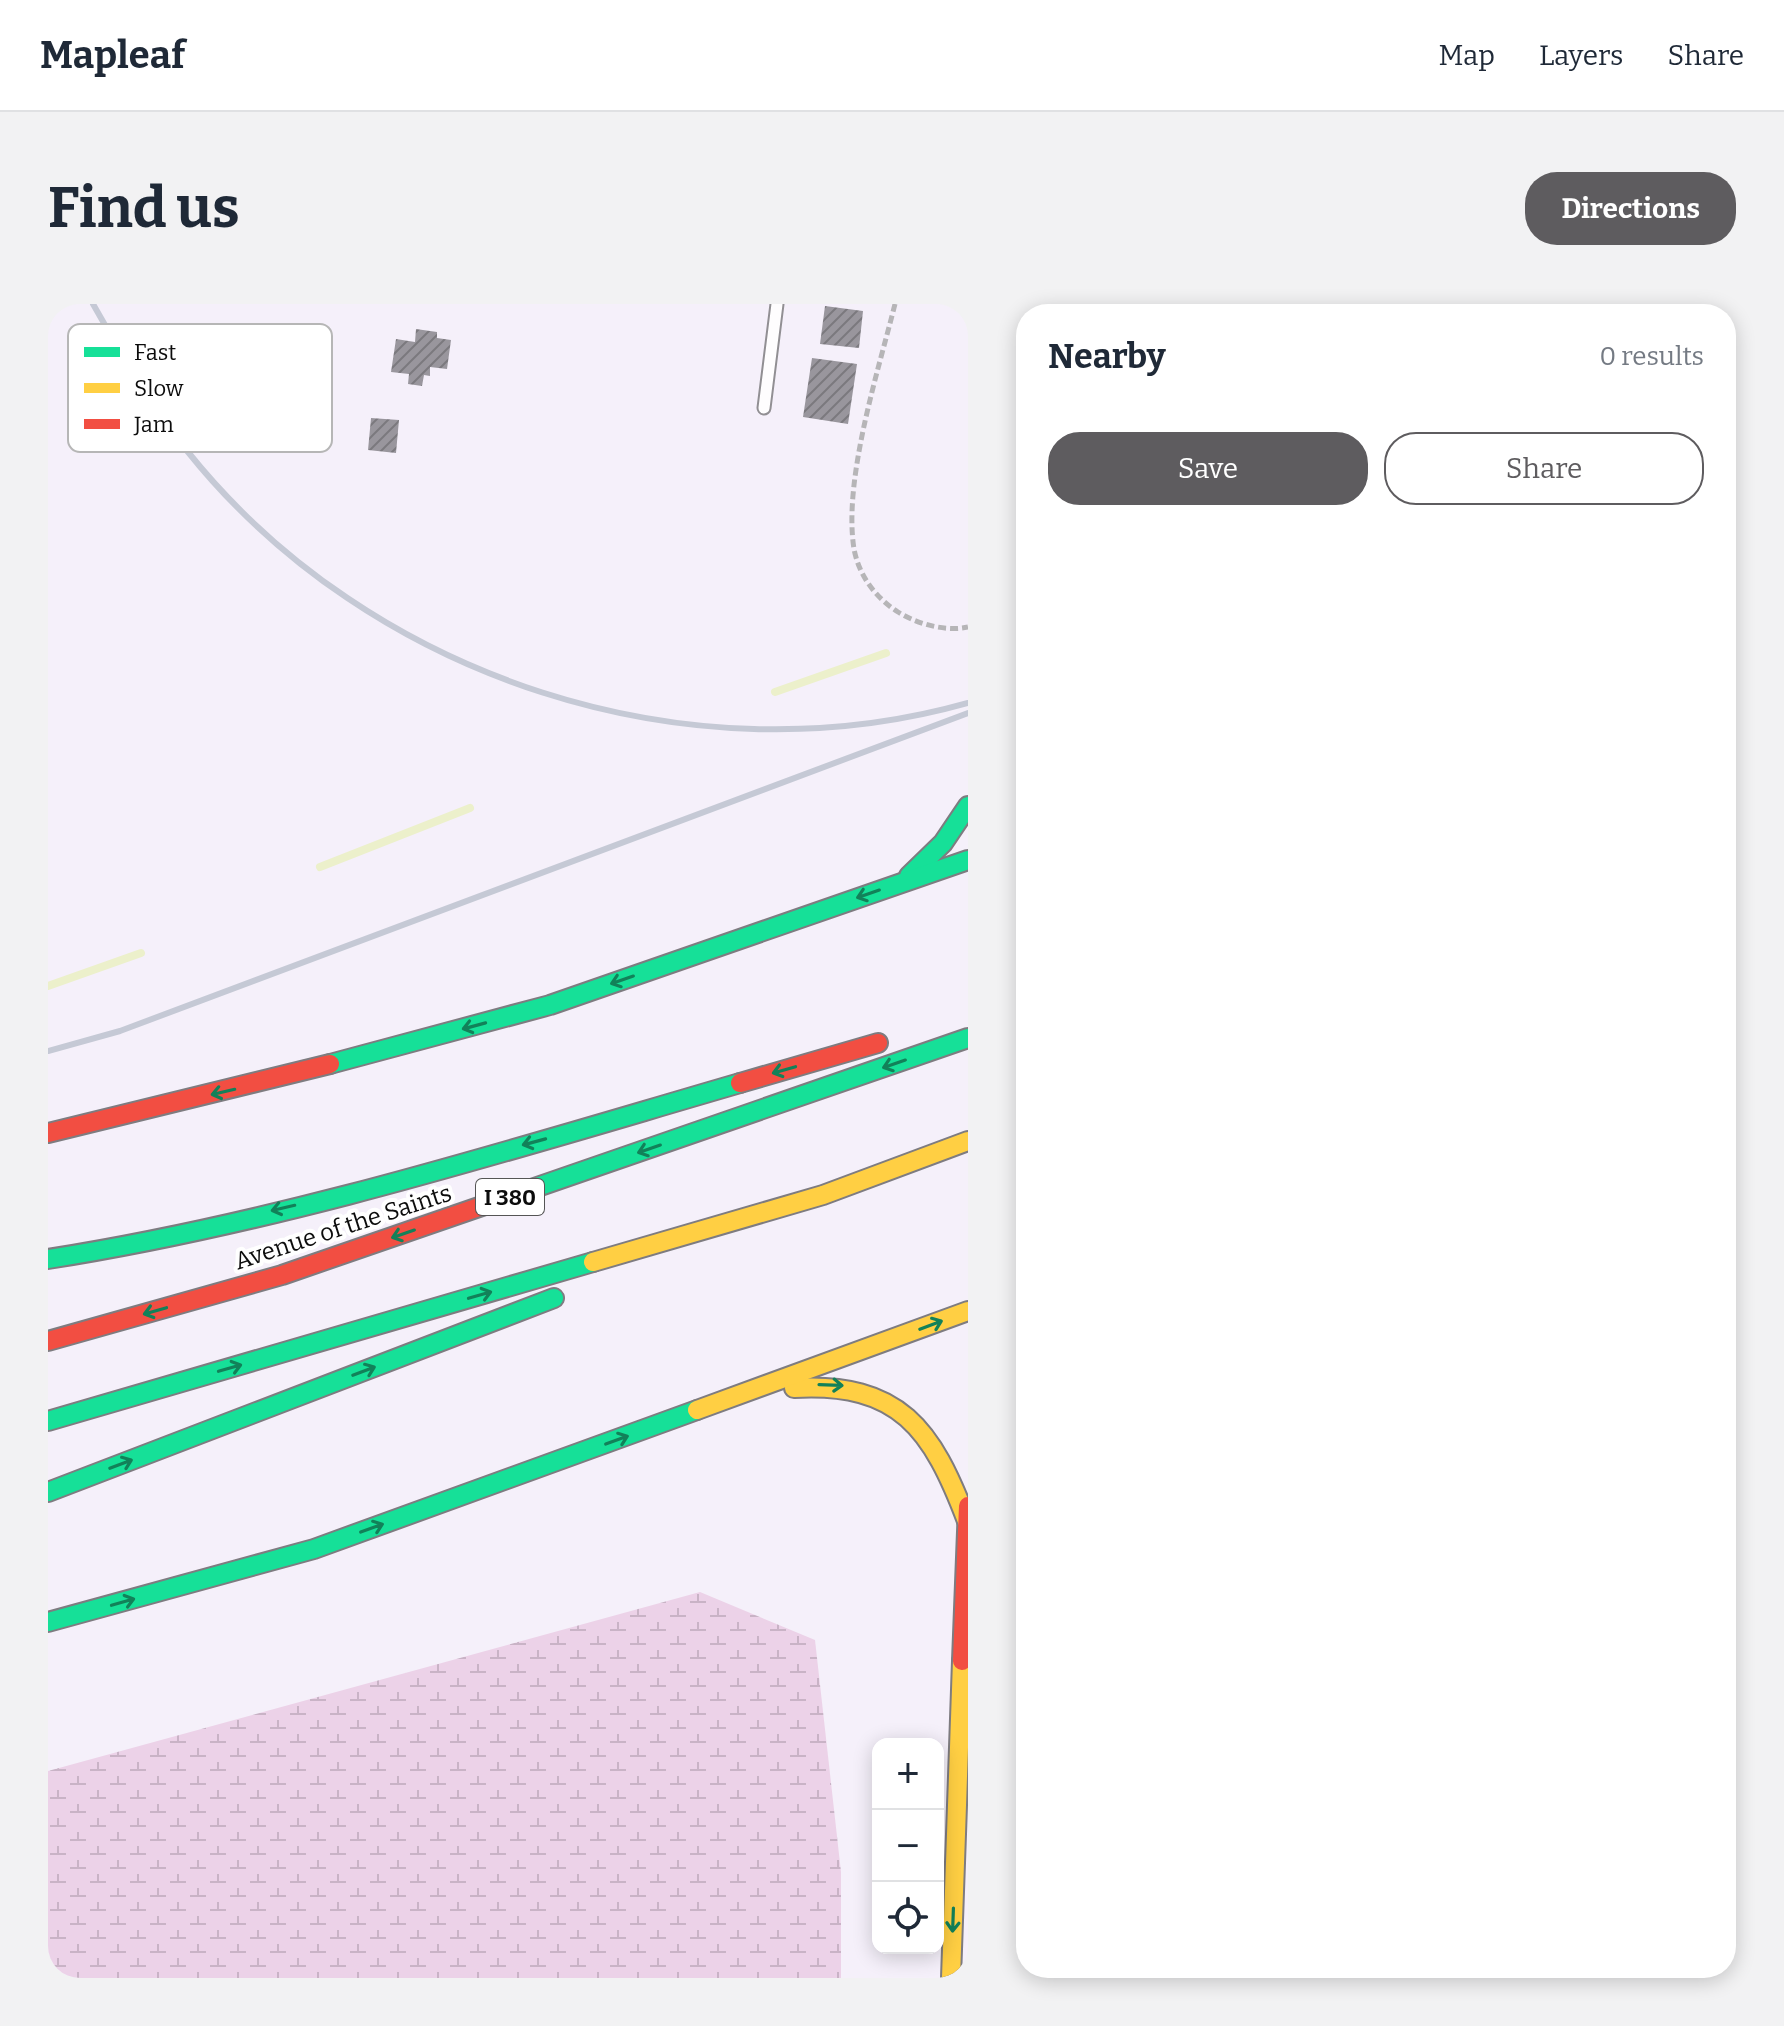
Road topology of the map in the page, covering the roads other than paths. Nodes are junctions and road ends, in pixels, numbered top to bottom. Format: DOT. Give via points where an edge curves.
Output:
graph roads {
  1 [pos="777,304"];
  2 [pos="764,408"];
  3 [pos="965,812"];
  4 [pos="968,860"];
  5 [pos="903,882"];
  6 [pos="968,1022"];
  7 [pos="941,1027"];
  8 [pos="898,1037"];
  9 [pos="968,1038"];
  10 [pos="48,1133"];
  11 [pos="968,1141"];
  12 [pos="823,1195"];
  13 [pos="48,1259"];
  14 [pos="615,1275"];
  15 [pos="570,1292"];
  16 [pos="968,1311"];
  17 [pos="48,1341"];
  18 [pos="700,1411"];
  19 [pos="48,1421"];
  20 [pos="48,1492"];
  21 [pos="967,1514"];
  22 [pos="48,1622"];
  23 [pos="951,1978"];
  1 -- 2 [label="lane"];
  3 -- 5 [label="highway" via="943,843"];
  4 -- 5 [label="highway"];
  5 -- 10 [label="highway, one-way" via="550,1005"];
  6 -- 7 [label="highway"];
  8 -- 13 [label="highway, one-way" via="327,1197 94,1253"];
  9 -- 17 [label="highway, Avenue of the Saints / I 380, one-way" via="282,1275"];
  11 -- 12 [label="highway"];
  12 -- 14 [label="highway"];
  19 -- 12 [label="highway, one-way"];
  20 -- 15 [label="highway, one-way"];
  18 -- 16 [label="highway, one-way"];
  18 -- 21 [label="highway, one-way" via="821,1384 872,1393 911,1420 941,1457"];
  22 -- 18 [label="highway, one-way" via="314,1549"];
  21 -- 23 [label="highway, one-way"];
}
